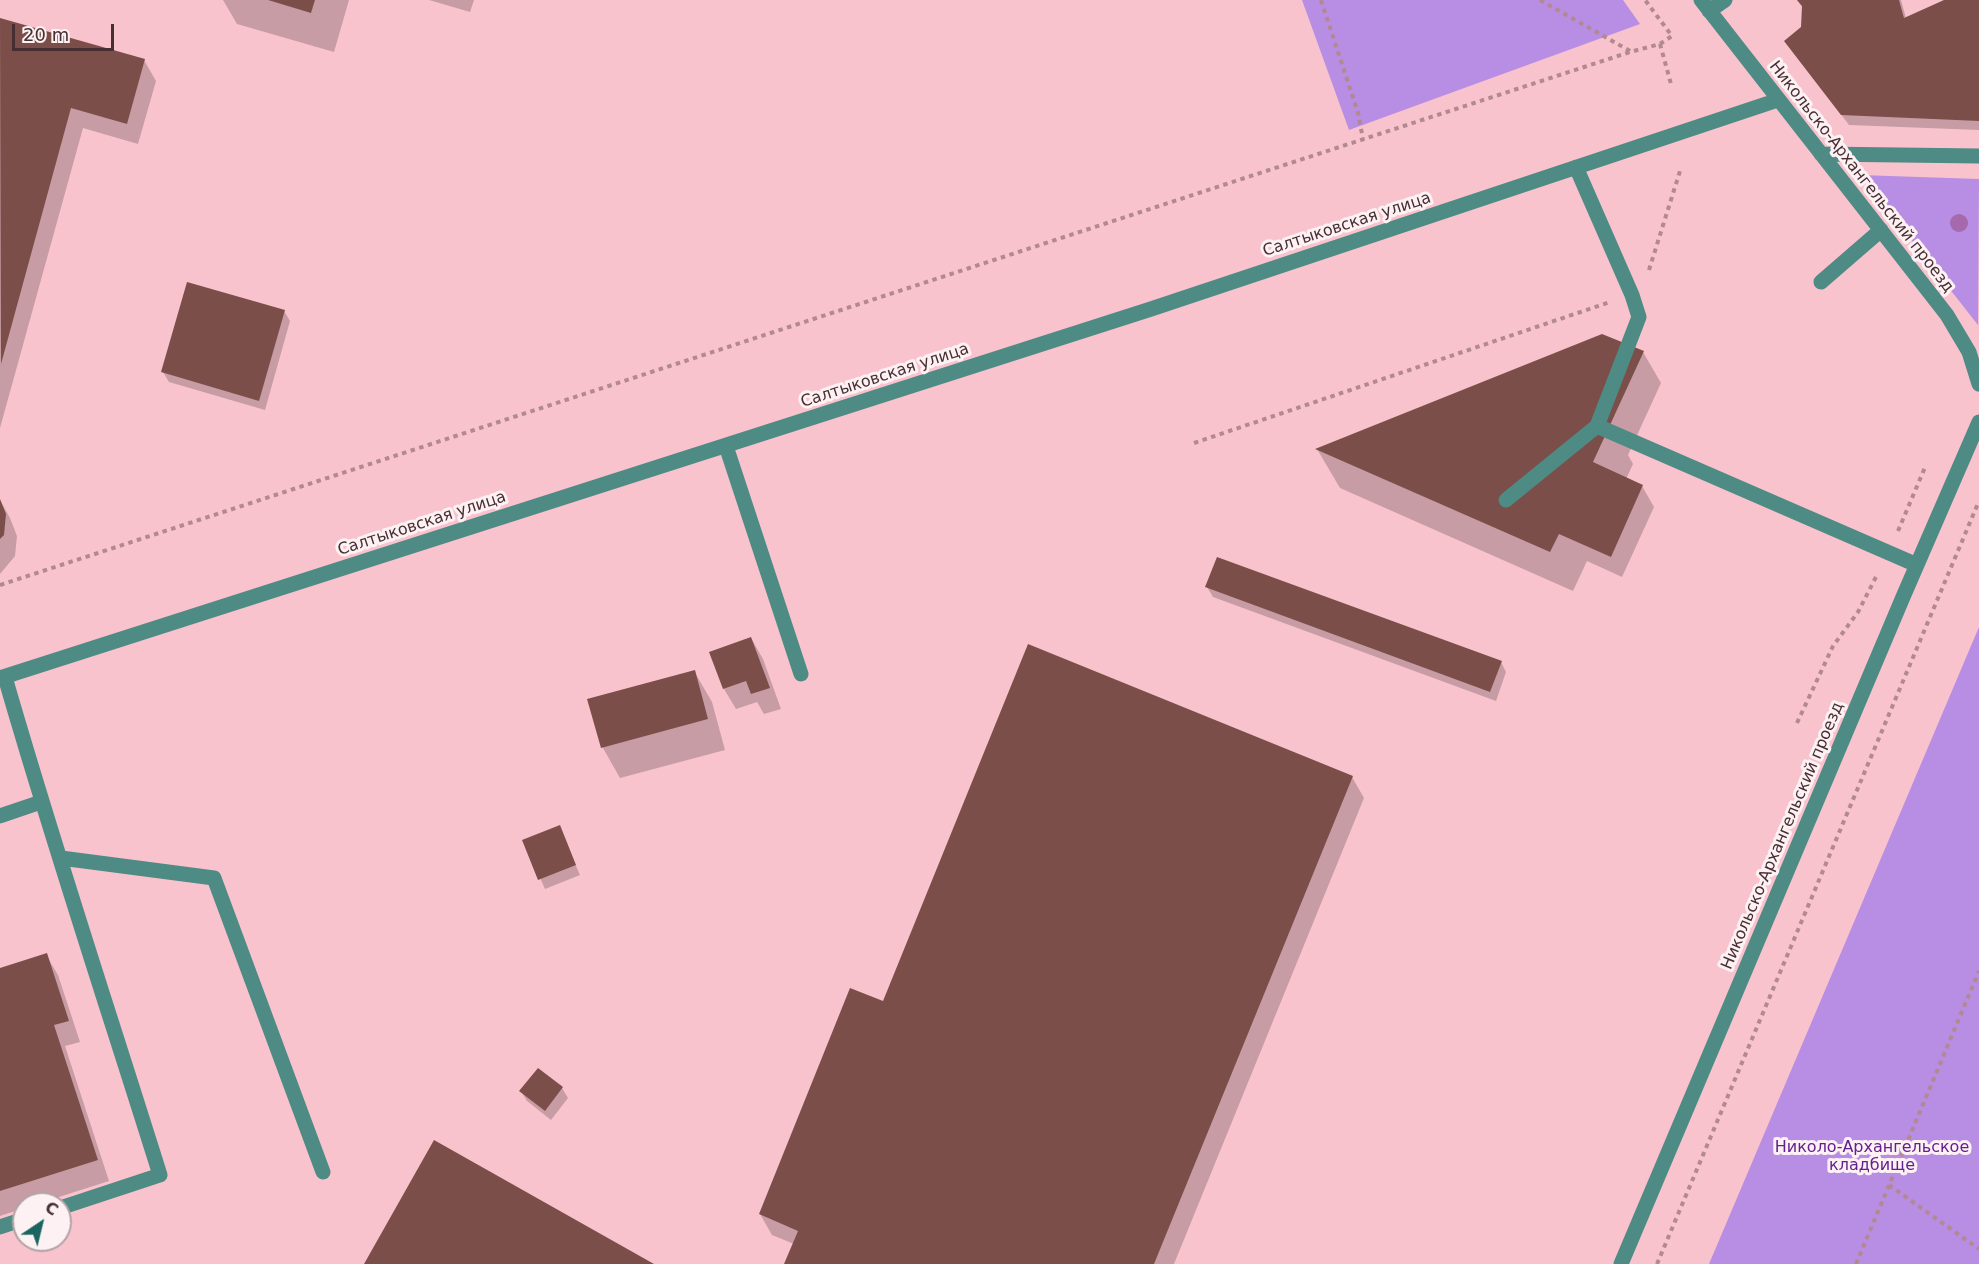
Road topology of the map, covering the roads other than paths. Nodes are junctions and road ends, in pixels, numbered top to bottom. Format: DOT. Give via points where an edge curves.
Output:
graph roads {
  1 [pos="1725,0"];
  2 [pos="1705,6"];
  3 [pos="1778,100"];
  4 [pos="1821,154"];
  5 [pos="1979,156"];
  6 [pos="1576,167"];
  7 [pos="1881,231"];
  8 [pos="1821,282"];
  9 [pos="1979,384"];
  10 [pos="1979,422"];
  11 [pos="1597,426"];
  12 [pos="726,446"];
  13 [pos="1506,500"];
  14 [pos="1917,565"];
  15 [pos="801,675"];
  16 [pos="3,677"];
  17 [pos="41,802"];
  18 [pos="0,816"];
  19 [pos="61,858"];
  20 [pos="323,1172"];
  21 [pos="72,1204"];
  22 [pos="1621,1264"];
  1 -- 2 [label="street"];
  2 -- 3 [label="street, Никольско-Архангельский проезд"];
  3 -- 4 [label="street, Никольско-Архангельский проезд"];
  3 -- 6 [label="street, Салтыковская улица"];
  4 -- 5 [label="street"];
  4 -- 7 [label="street, Никольско-Архангельский проезд"];
  6 -- 11 [label="street" via="1639,317"];
  6 -- 12 [label="street, Салтыковская улица"];
  7 -- 8 [label="street"];
  7 -- 9 [label="street, Никольско-Архангельский проезд" via="1947,315 1970,352"];
  10 -- 14 [label="street, Никольско-Архангельский проезд"];
  11 -- 13 [label="street"];
  11 -- 14 [label="street"];
  12 -- 15 [label="street"];
  12 -- 16 [label="street, Салтыковская улица"];
  14 -- 22 [label="street, Никольско-Архангельский проезд"];
  16 -- 17 [label="street"];
  17 -- 18 [label="street"];
  17 -- 19 [label="street"];
  19 -- 20 [label="street" via="214,878"];
  19 -- 21 [label="street" via="160,1175"];
}
